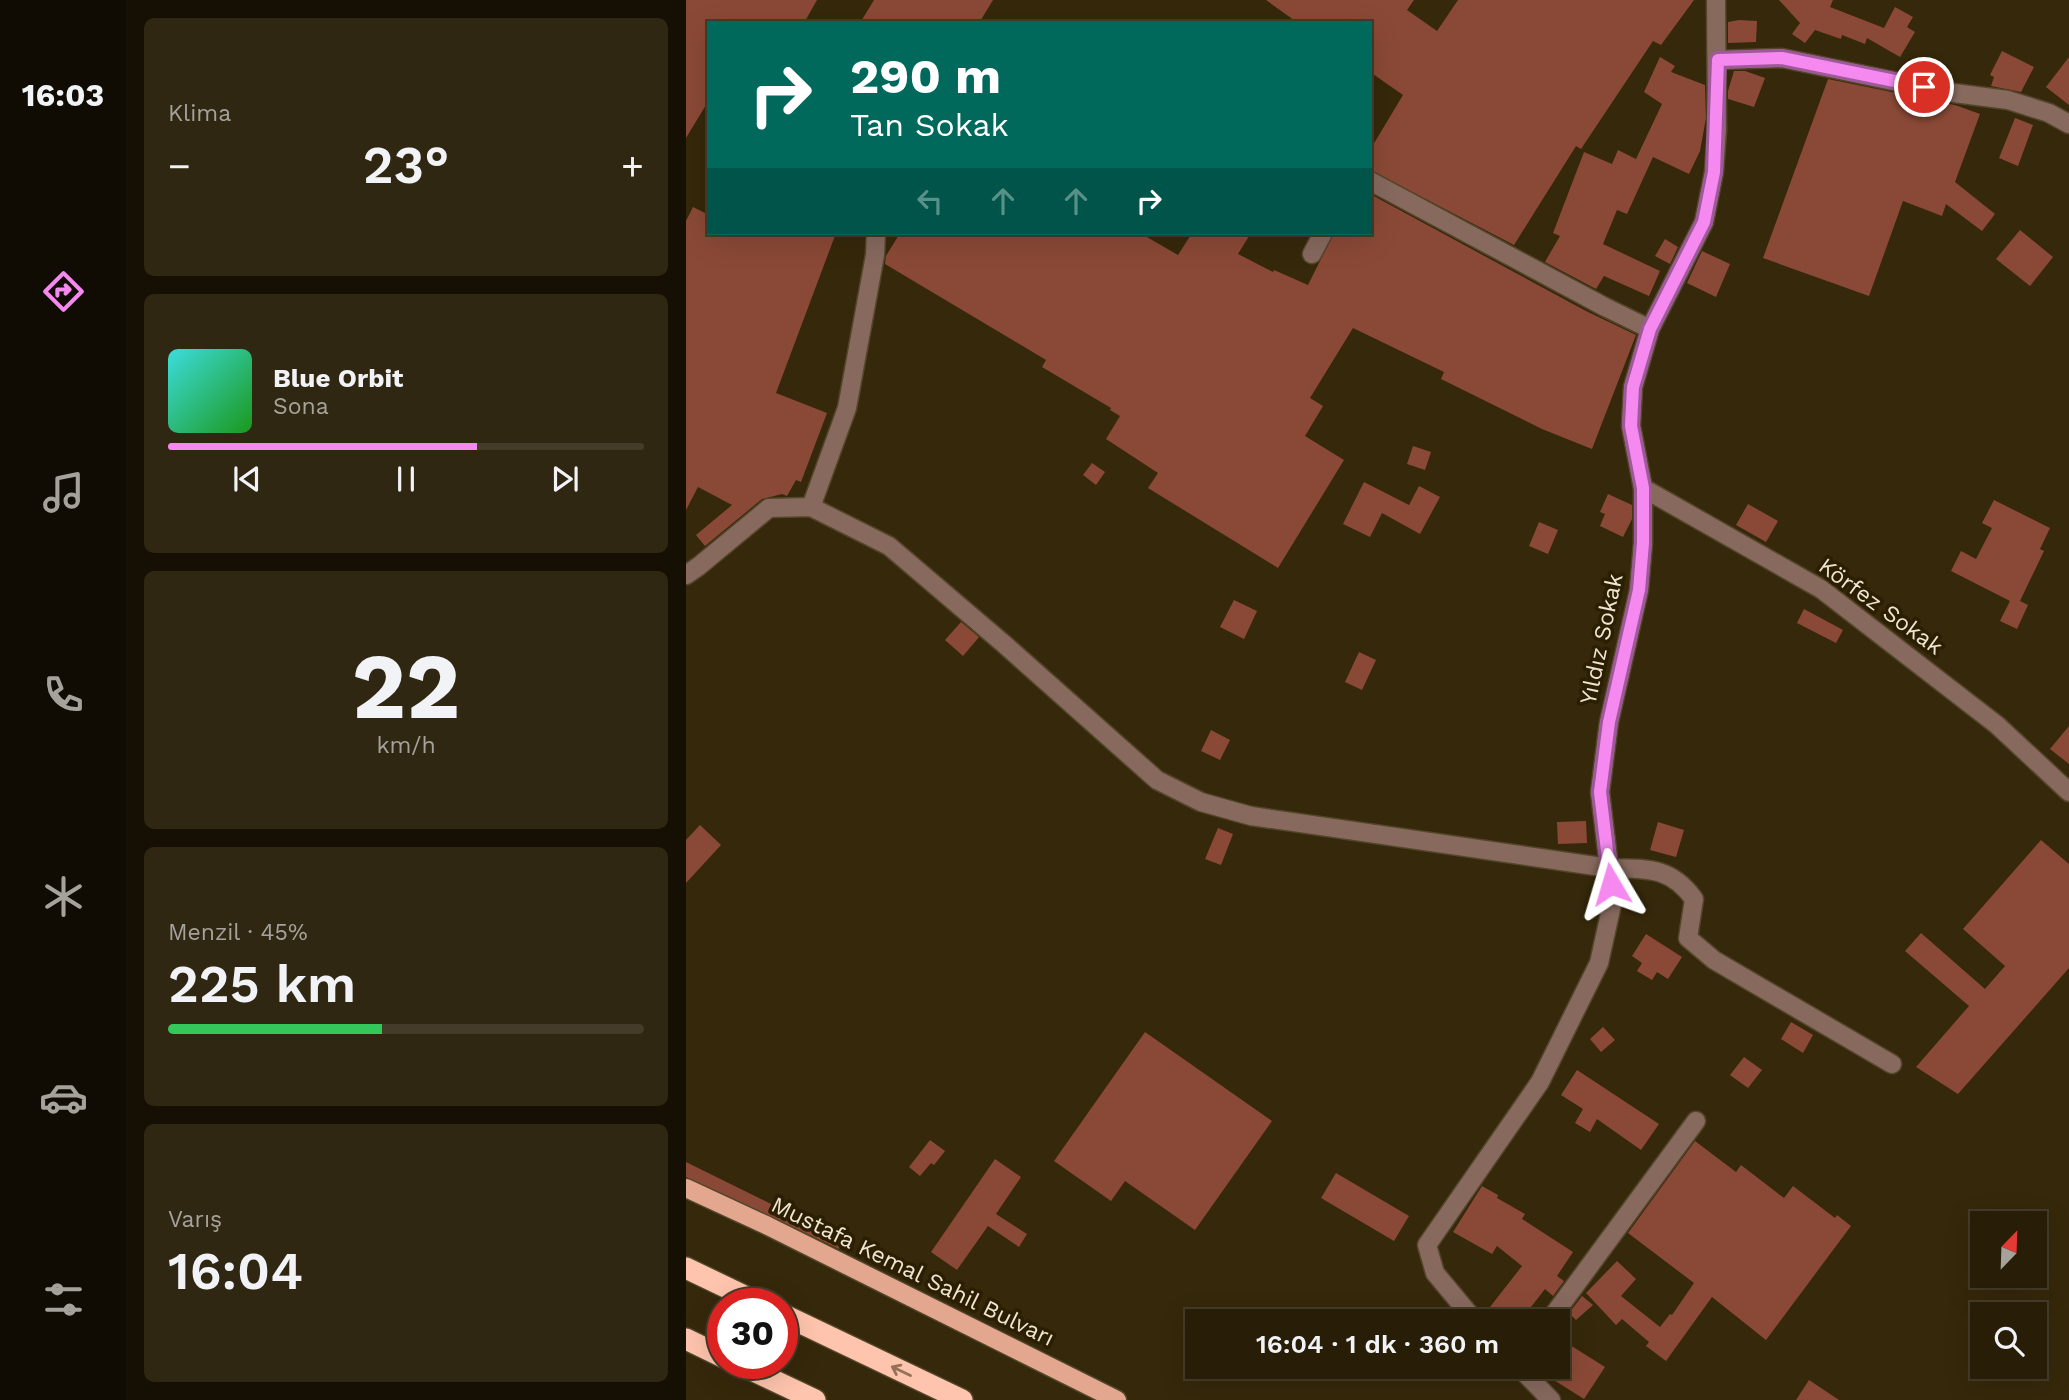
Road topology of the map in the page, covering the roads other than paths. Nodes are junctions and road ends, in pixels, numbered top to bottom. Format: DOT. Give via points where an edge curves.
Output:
graph roads {
  1 [pos="1716,0"];
  2 [pos="1718,60"];
  3 [pos="2069,124"];
  4 [pos="1372,182"];
  5 [pos="876,235"];
  6 [pos="1322,235"];
  7 [pos="1312,254"];
  8 [pos="1650,329"];
  9 [pos="1643,488"];
  10 [pos="811,507"];
  11 [pos="686,575"];
  12 [pos="2069,792"];
  13 [pos="1609,868"];
  14 [pos="1892,1065"];
  15 [pos="1696,1121"];
  16 [pos="686,1188"];
  17 [pos="686,1268"];
  18 [pos="728,1288"];
  19 [pos="1465,1309"];
  20 [pos="1558,1309"];
  21 [pos="798,1322"];
  22 [pos="686,1339"];
  23 [pos="707,1349"];
  24 [pos="771,1379"];
  25 [pos="1530,1379"];
  26 [pos="815,1400"];
  27 [pos="962,1400"];
  28 [pos="1117,1400"];
  29 [pos="1550,1400"];
  1 -- 2 [label="street, Yıldız Sokak"];
  2 -- 3 [label="street" via="1782,58 2008,100"];
  2 -- 8 [label="street, Yıldız Sokak" via="1714,172 1704,222"];
  4 -- 8 [label="street"];
  5 -- 10 [label="street" via="847,408"];
  6 -- 7 [label="street"];
  8 -- 9 [label="street, Yıldız Sokak" via="1633,387 1631,426"];
  9 -- 12 [label="street, Körfez Sokak" via="1821,589 1997,724"];
  9 -- 13 [label="street, Yıldız Sokak" via="1639,590 1609,722 1600,792"];
  10 -- 11 [label="street" via="769,508"];
  10 -- 13 [label="street" via="889,546 1157,780 1201,802 1251,816"];
  13 -- 14 [label="street" via="1656,869 1684,885 1694,899 1688,938 1714,960"];
  13 -- 19 [label="street, Yıldız Sokak" via="1612,900 1600,963 1540,1082 1427,1245 1435,1273"];
  15 -- 20 [label="street"];
  16 -- 28 [label="main road, Mustafa Kemal Sahil Bulvarı"];
  17 -- 18 [label="highway"];
  27 -- 21 [label="highway, one-way"];
  22 -- 23 [label="highway"];
  24 -- 26 [label="highway"];
  25 -- 29 [label="street"];
}
